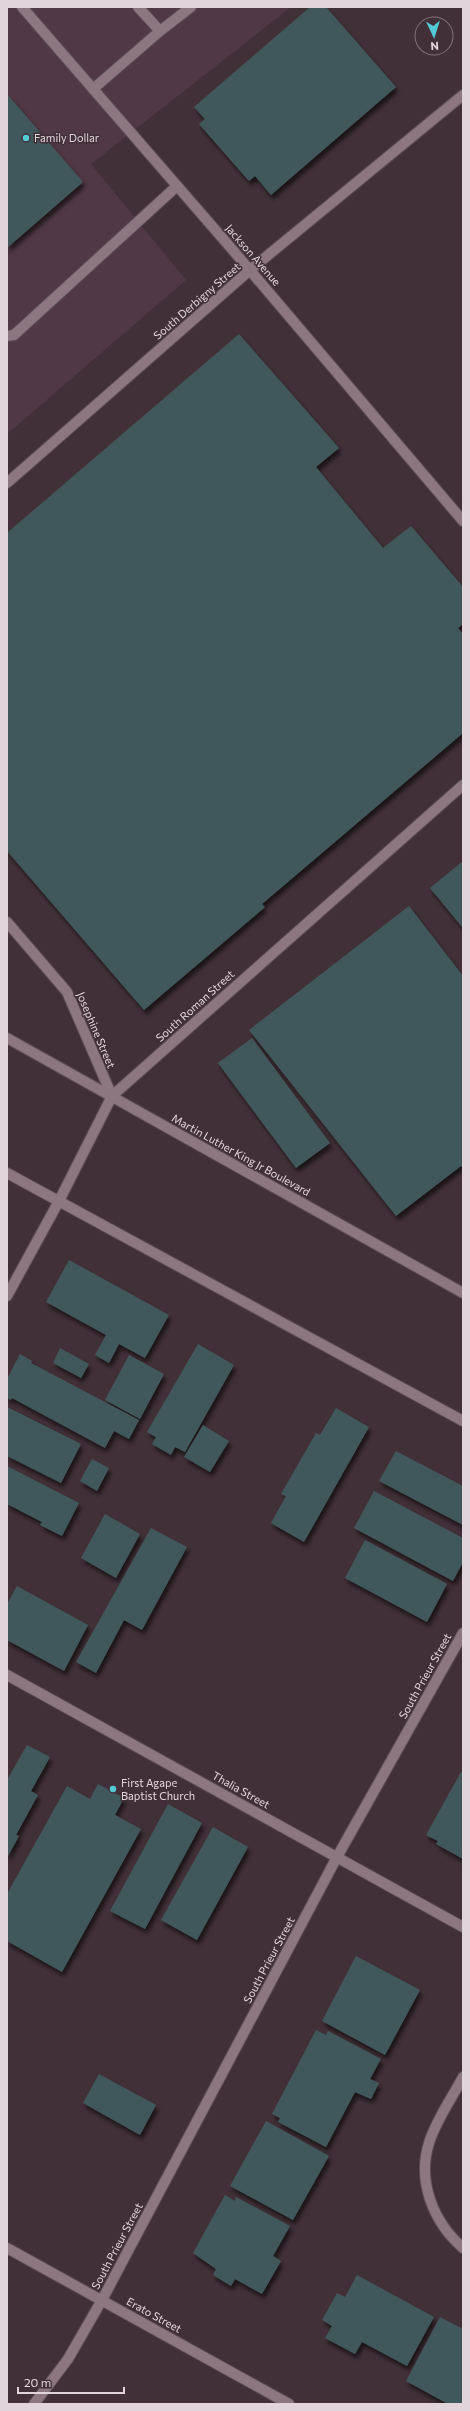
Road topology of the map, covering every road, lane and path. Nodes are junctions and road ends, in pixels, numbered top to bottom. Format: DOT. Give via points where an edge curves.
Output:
graph roads {
  1 [pos="22,7"];
  2 [pos="138,7"];
  3 [pos="191,7"];
  4 [pos="160,31"];
  5 [pos="93,89"];
  6 [pos="463,95"];
  7 [pos="177,186"];
  8 [pos="250,270"];
  9 [pos="7,336"];
  10 [pos="7,483"];
  11 [pos="463,521"];
  12 [pos="463,785"];
  13 [pos="7,922"];
  14 [pos="7,1038"];
  15 [pos="112,1096"];
  16 [pos="7,1173"];
  17 [pos="59,1201"];
  18 [pos="463,1293"];
  19 [pos="7,1296"];
  20 [pos="463,1421"];
  21 [pos="463,1633"];
  22 [pos="7,1675"];
  23 [pos="337,1857"];
  24 [pos="463,1927"];
  25 [pos="463,2077"];
  26 [pos="7,2248"];
  27 [pos="463,2248"];
  28 [pos="102,2300"];
  29 [pos="34,2404"];
  30 [pos="289,2404"];
  1 -- 5 [label="street, Jackson Avenue"];
  2 -- 4 [label="street"];
  3 -- 4 [label="street"];
  4 -- 5 [label="street"];
  5 -- 7 [label="street, Jackson Avenue"];
  6 -- 8 [label="street, South Derbigny Street"];
  7 -- 8 [label="street, Jackson Avenue"];
  7 -- 9 [label="street" via="14,335"];
  8 -- 10 [label="street, South Derbigny Street"];
  8 -- 11 [label="street, Jackson Avenue"];
  12 -- 15 [label="street, South Roman Street"];
  13 -- 15 [label="street, Josephine Street" via="67,992"];
  14 -- 15 [label="street, Martin Luther King Jr Boulevard"];
  15 -- 17 [label="street, South Roman Street"];
  15 -- 18 [label="street, Martin Luther King Jr Boulevard"];
  16 -- 17 [label="street"];
  17 -- 19 [label="street, South Roman Street"];
  17 -- 20 [label="street"];
  21 -- 23 [label="street, South Prieur Street"];
  22 -- 23 [label="street, Thalia Street"];
  23 -- 24 [label="street, Thalia Street"];
  23 -- 28 [label="street, South Prieur Street"];
  25 -- 27 [label="street" via="432,2134 425,2167 426,2184 433,2208 445,2230"];
  26 -- 28 [label="street, Erato Street"];
  28 -- 29 [label="street, South Prieur Street" via="68,2359"];
  28 -- 30 [label="street, Erato Street"];
}
